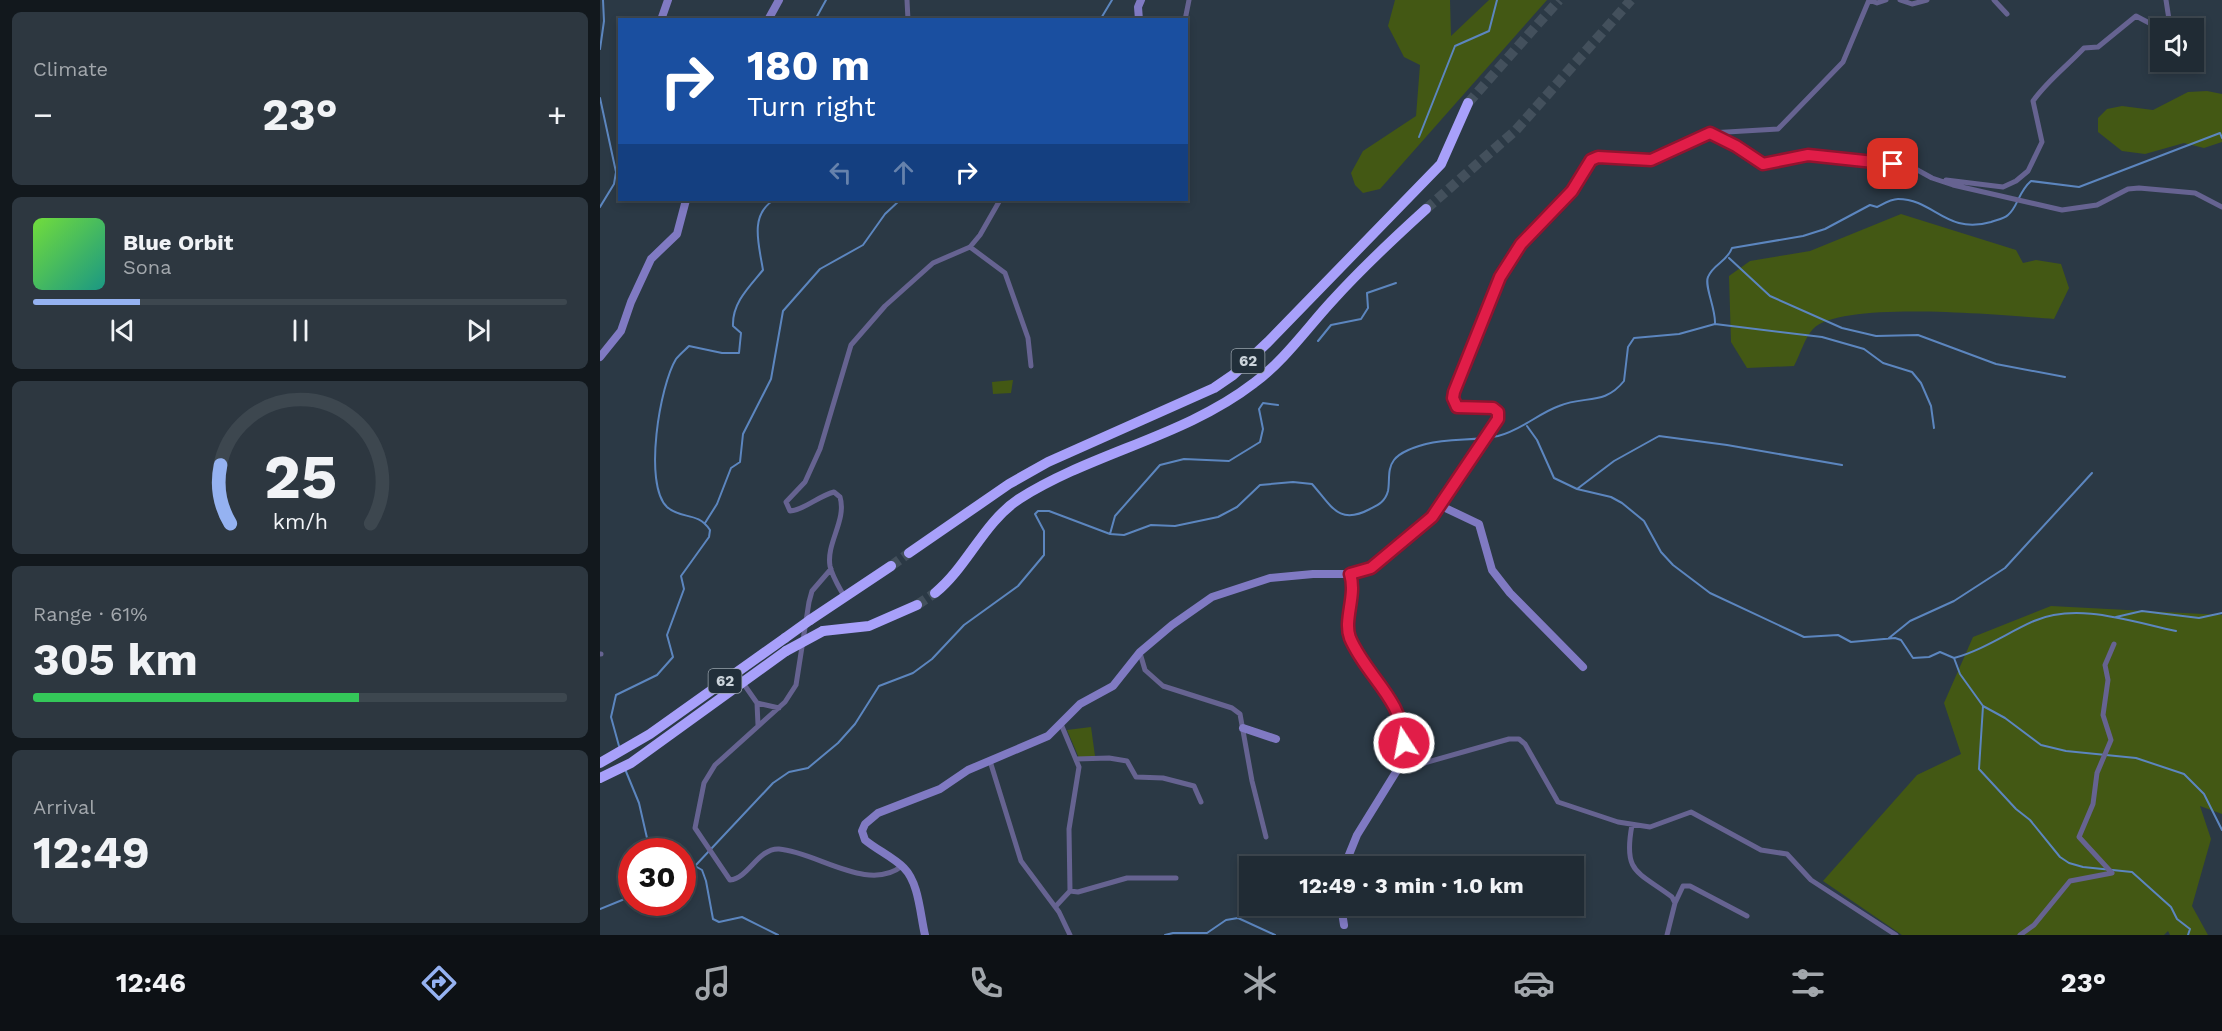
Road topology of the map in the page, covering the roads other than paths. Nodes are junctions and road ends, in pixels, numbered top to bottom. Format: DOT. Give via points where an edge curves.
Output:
graph roads {
  1 [pos="668,0"];
  2 [pos="779,0"];
  3 [pos="907,0"];
  4 [pos="1141,0"];
  5 [pos="1189,0"];
  6 [pos="1869,0"];
  7 [pos="1886,0"];
  8 [pos="1900,0"];
  9 [pos="1927,0"];
  10 [pos="1994,0"];
  11 [pos="2166,0"];
  12 [pos="2007,14"];
  13 [pos="662,18"];
  14 [pos="769,18"];
  15 [pos="908,18"];
  16 [pos="1139,18"];
  17 [pos="1185,18"];
  18 [pos="2169,18"];
  19 [pos="2150,23"];
  20 [pos="1468,104"];
  21 [pos="1710,133"];
  22 [pos="1938,180"];
  23 [pos="686,201"];
  24 [pos="999,201"];
  25 [pos="2222,207"];
  26 [pos="1426,208"];
  27 [pos="970,247"];
  28 [pos="600,357"];
  29 [pos="1031,366"];
  30 [pos="1485,439"];
  31 [pos="1441,506"];
  32 [pos="909,553"];
  33 [pos="891,566"];
  34 [pos="831,569"];
  35 [pos="1350,574"];
  36 [pos="935,593"];
  37 [pos="845,598"];
  38 [pos="917,605"];
  39 [pos="2114,644"];
  40 [pos="1140,652"];
  41 [pos="1583,667"];
  42 [pos="742,681"];
  43 [pos="757,703"];
  44 [pos="779,708"];
  45 [pos="1061,724"];
  46 [pos="758,725"];
  47 [pos="1243,728"];
  48 [pos="1276,739"];
  49 [pos="1076,759"];
  50 [pos="990,761"];
  51 [pos="603,762"];
  52 [pos="1401,764"];
  53 [pos="600,778"];
  54 [pos="1201,802"];
  55 [pos="1632,825"];
  56 [pos="1266,837"];
  57 [pos="1347,856"];
  58 [pos="902,866"];
  59 [pos="1176,878"];
  60 [pos="1070,891"];
  61 [pos="1675,903"];
  62 [pos="1056,906"];
  63 [pos="1343,916"];
  64 [pos="1747,916"];
  65 [pos="1344,925"];
  66 [pos="925,935"];
  67 [pos="1070,935"];
  68 [pos="1667,935"];
  69 [pos="1896,935"];
  70 [pos="2020,935"];
  1 -- 13 [label="street"];
  2 -- 14 [label="street"];
  3 -- 15 [label="street"];
  4 -- 16 [label="street"];
  5 -- 17 [label="street"];
  6 -- 7 [label="street"];
  6 -- 21 [label="street" via="1844,62 1778,129"];
  8 -- 9 [label="street" via="1912,4"];
  10 -- 12 [label="street"];
  11 -- 18 [label="street"];
  19 -- 22 [label="street" via="2136,16 2098,47 2084,48 2044,86 2033,101 2042,142 2028,171 2016,181 2003,187"];
  20 -- 32 [label="highway, 62" via="1441,164 1233,375 1214,388 1048,462"];
  21 -- 22 [label="street" via="1763,164 1815,155 1912,166"];
  21 -- 30 [label="street" via="1651,160 1594,158 1572,191 1521,244 1496,285 1453,398 1460,409 1497,410 1498,419"];
  22 -- 25 [label="street" via="2062,210 2097,206 2128,189 2139,188 2195,193"];
  23 -- 28 [label="street" via="677,234 651,260 621,331"];
  24 -- 27 [label="street"];
  26 -- 36 [label="highway, 62" via="1257,381 1204,416 1076,469 1018,500 991,524 965,563"];
  27 -- 29 [label="street" via="1005,273 1028,338"];
  27 -- 34 [label="street" via="933,263 891,300 851,345 824,440 805,482 786,502 790,511 834,492 840,497"];
  30 -- 31 [label="street"];
  31 -- 35 [label="street" via="1382,560 1367,570"];
  31 -- 41 [label="street" via="1479,524 1491,570"];
  33 -- 37 [label="highway, 62"];
  34 -- 37 [label="street"];
  34 -- 44 [label="street" via="812,591 796,685"];
  35 -- 40 [label="street" via="1270,578 1221,592"];
  35 -- 52 [label="street" via="1354,592 1350,636 1401,719"];
  37 -- 51 [label="highway, 62, bridge"];
  38 -- 42 [label="highway, 62, bridge" via="869,626 823,631"];
  39 -- 70 [label="street" via="2105,666 2108,680 2103,715 2111,740 2079,837 2112,873 2070,881 2034,925"];
  40 -- 45 [label="street" via="1113,686 1083,702"];
  40 -- 47 [label="street" via="1145,670 1163,686 1232,708 1241,717"];
  42 -- 43 [label="street"];
  42 -- 53 [label="highway, 62" via="612,774"];
  43 -- 44 [label="street"];
  43 -- 46 [label="street"];
  44 -- 46 [label="street"];
  45 -- 49 [label="street"];
  45 -- 50 [label="street" via="1048,736"];
  46 -- 58 [label="street" via="715,765 704,783 695,828 727,878 733,880 768,851 776,849 871,875 890,873"];
  47 -- 48 [label="street"];
  47 -- 56 [label="street"];
  49 -- 54 [label="street" via="1127,762 1136,777 1163,778 1194,786"];
  49 -- 60 [label="street" via="1079,776 1069,829"];
  50 -- 58 [label="street" via="940,789 890,807 865,824 865,840"];
  50 -- 62 [label="street" via="1021,861"];
  52 -- 55 [label="street" via="1410,767 1519,739 1556,801"];
  52 -- 57 [label="street"];
  55 -- 61 [label="street" via="1627,850 1633,867"];
  55 -- 69 [label="street" via="1656,826 1691,812 1761,850 1786,854 1811,880"];
  58 -- 66 [label="street" via="915,890"];
  59 -- 60 [label="street" via="1128,879"];
  60 -- 62 [label="street"];
  61 -- 64 [label="street" via="1683,886 1689,886"];
  61 -- 68 [label="street"];
  62 -- 67 [label="street"];
  63 -- 65 [label="street"];
}
